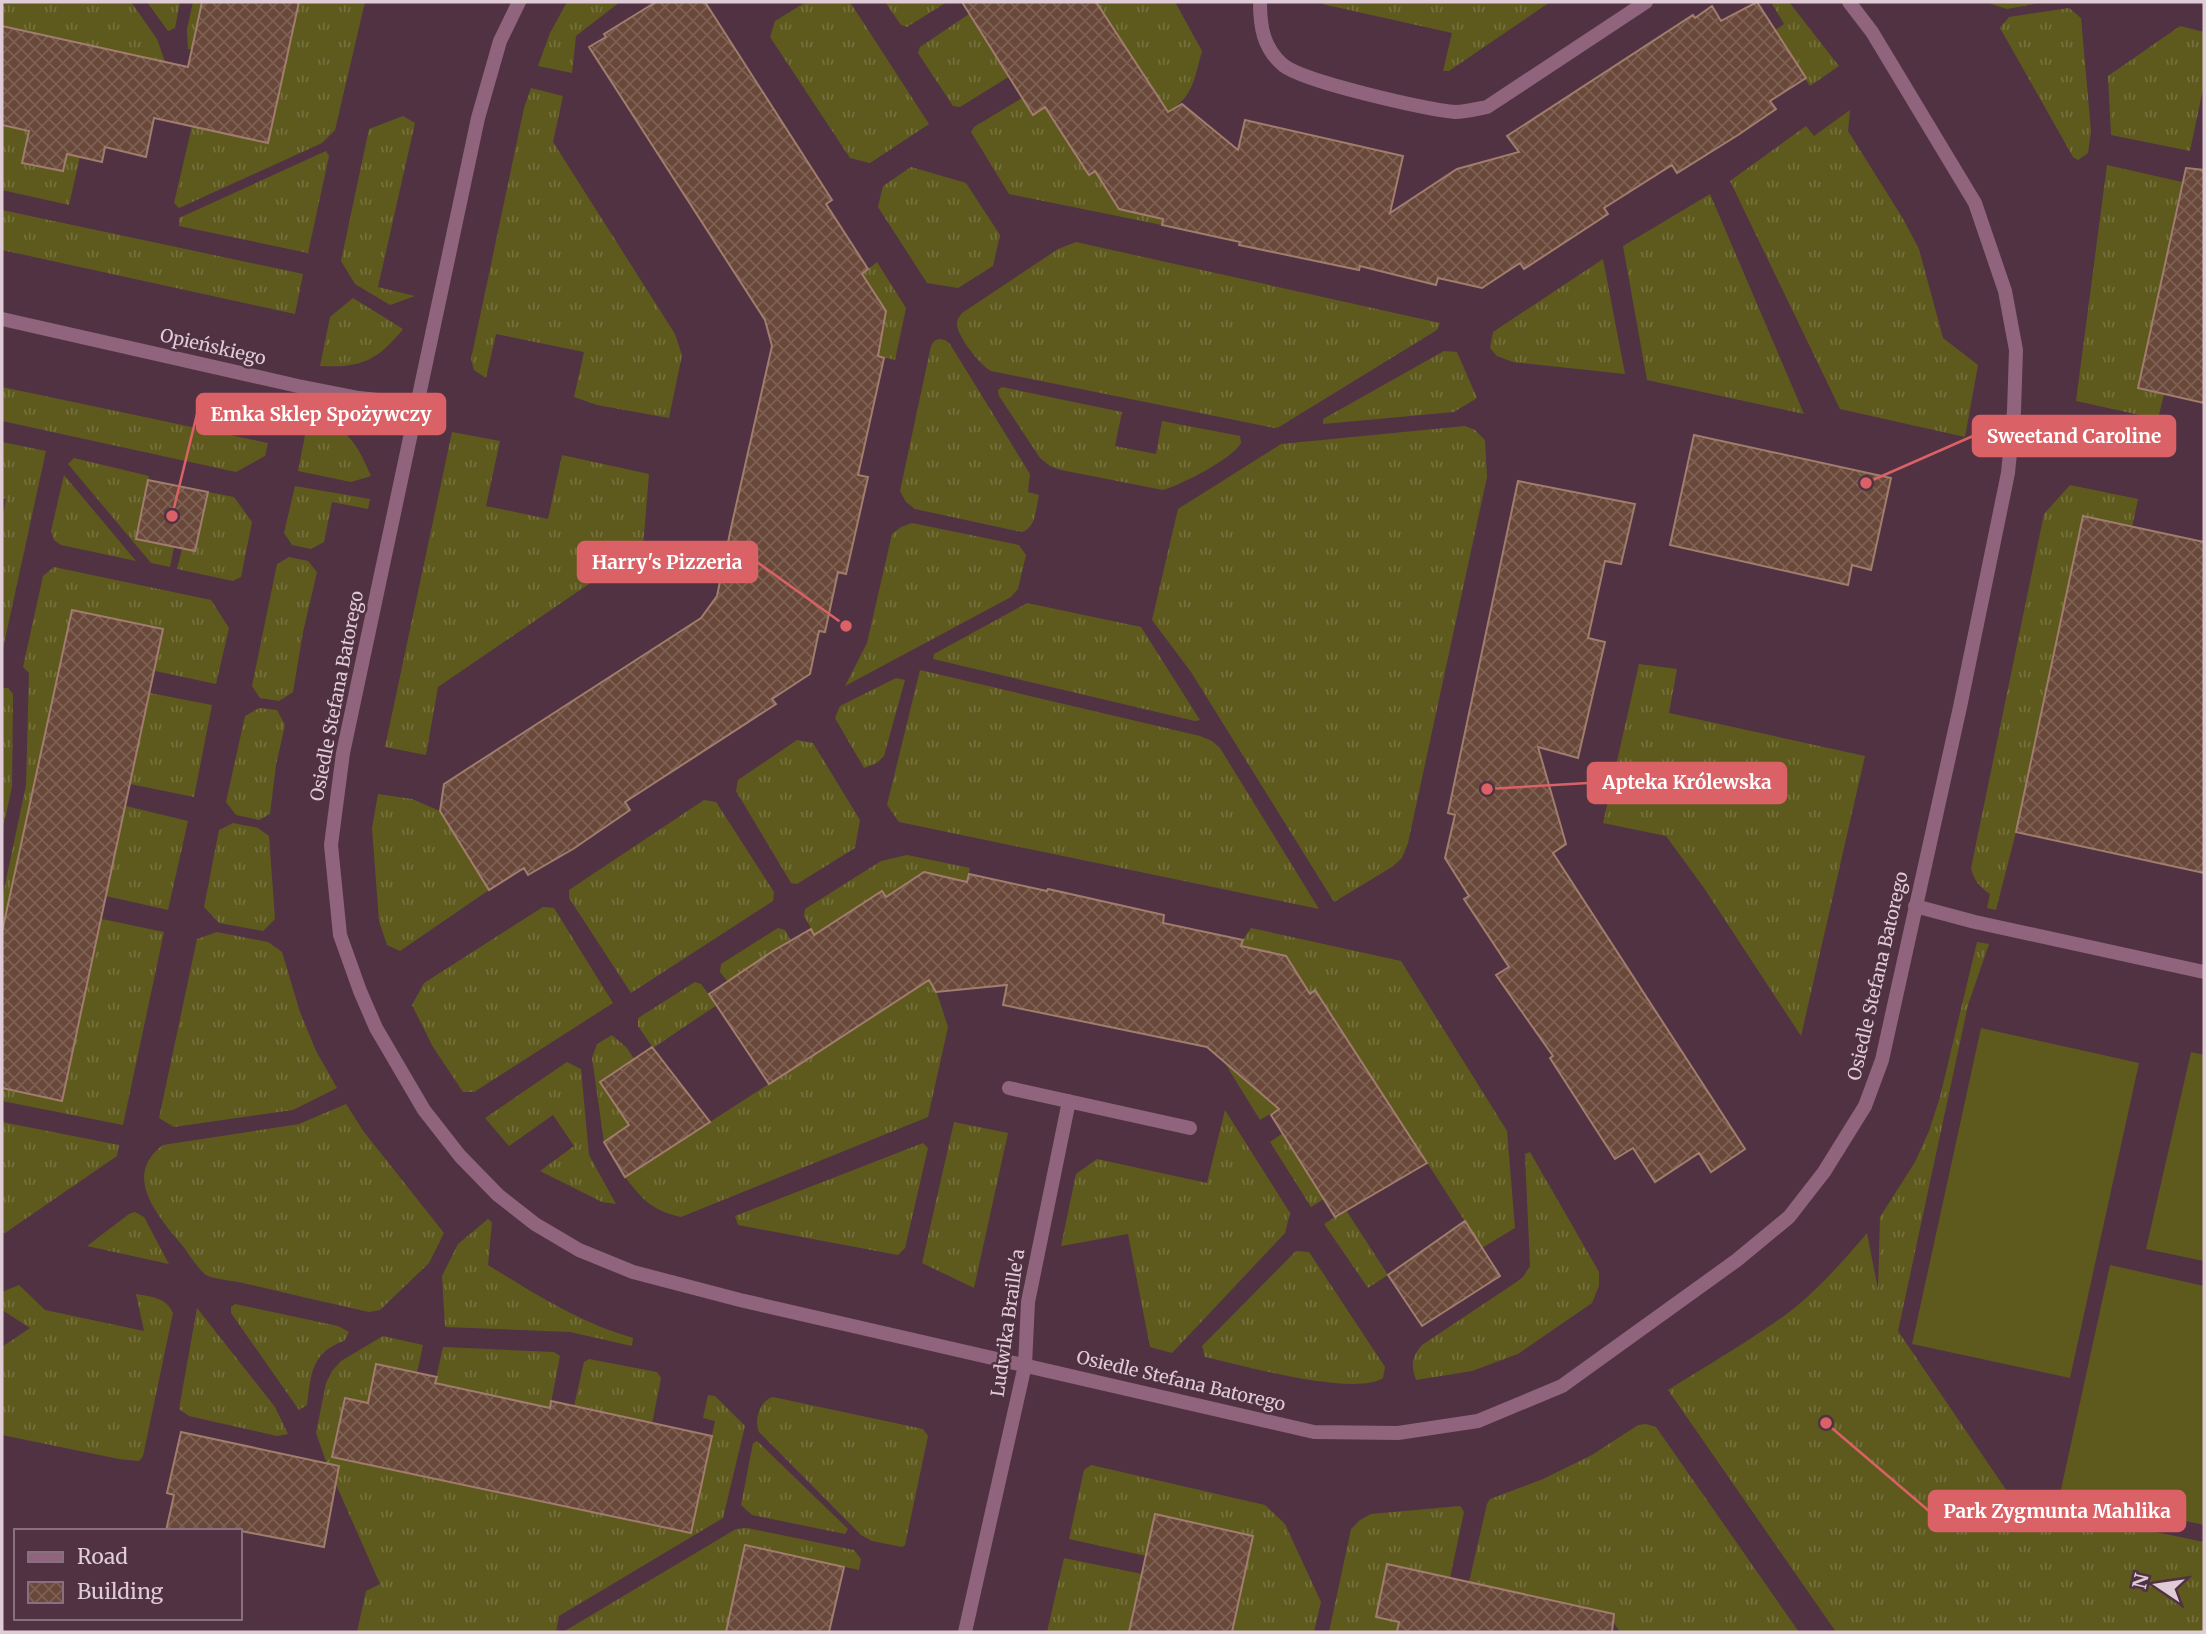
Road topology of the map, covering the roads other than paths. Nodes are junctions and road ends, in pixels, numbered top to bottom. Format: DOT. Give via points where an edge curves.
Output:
graph roads {
  1 [pos="519,2"];
  2 [pos="1260,2"];
  3 [pos="1646,2"];
  4 [pos="1849,2"];
  5 [pos="2,319"];
  6 [pos="416,404"];
  7 [pos="1915,906"];
  8 [pos="2204,972"];
  9 [pos="1009,1088"];
  10 [pos="1069,1101"];
  11 [pos="1190,1128"];
  12 [pos="1025,1364"];
  13 [pos="965,1632"];
  1 -- 6 [label="street, Osiedle Stefana Batorego" via="500,41 478,118"];
  2 -- 3 [label="street" via="1264,39 1284,66 1306,77 1458,112 1487,107"];
  4 -- 7 [label="street, Osiedle Stefana Batorego" via="1872,32 1975,203 2005,291 2016,350 2008,473"];
  5 -- 6 [label="street, Opieńskiego" via="322,391"];
  6 -- 12 [label="street, Osiedle Stefana Batorego" via="343,753 331,845 340,935 376,1028 424,1110 498,1195 579,1250 633,1272 740,1300"];
  7 -- 8 [label="street"];
  7 -- 12 [label="street, Osiedle Stefana Batorego" via="1882,1060 1866,1106 1824,1172 1790,1217 1562,1386 1478,1421 1398,1433 1314,1432"];
  9 -- 10 [label="street"];
  10 -- 11 [label="street"];
  10 -- 12 [label="street, Ludwika Braille'a" via="1028,1302"];
  12 -- 13 [label="street, Ludwika Braille'a"];
}
